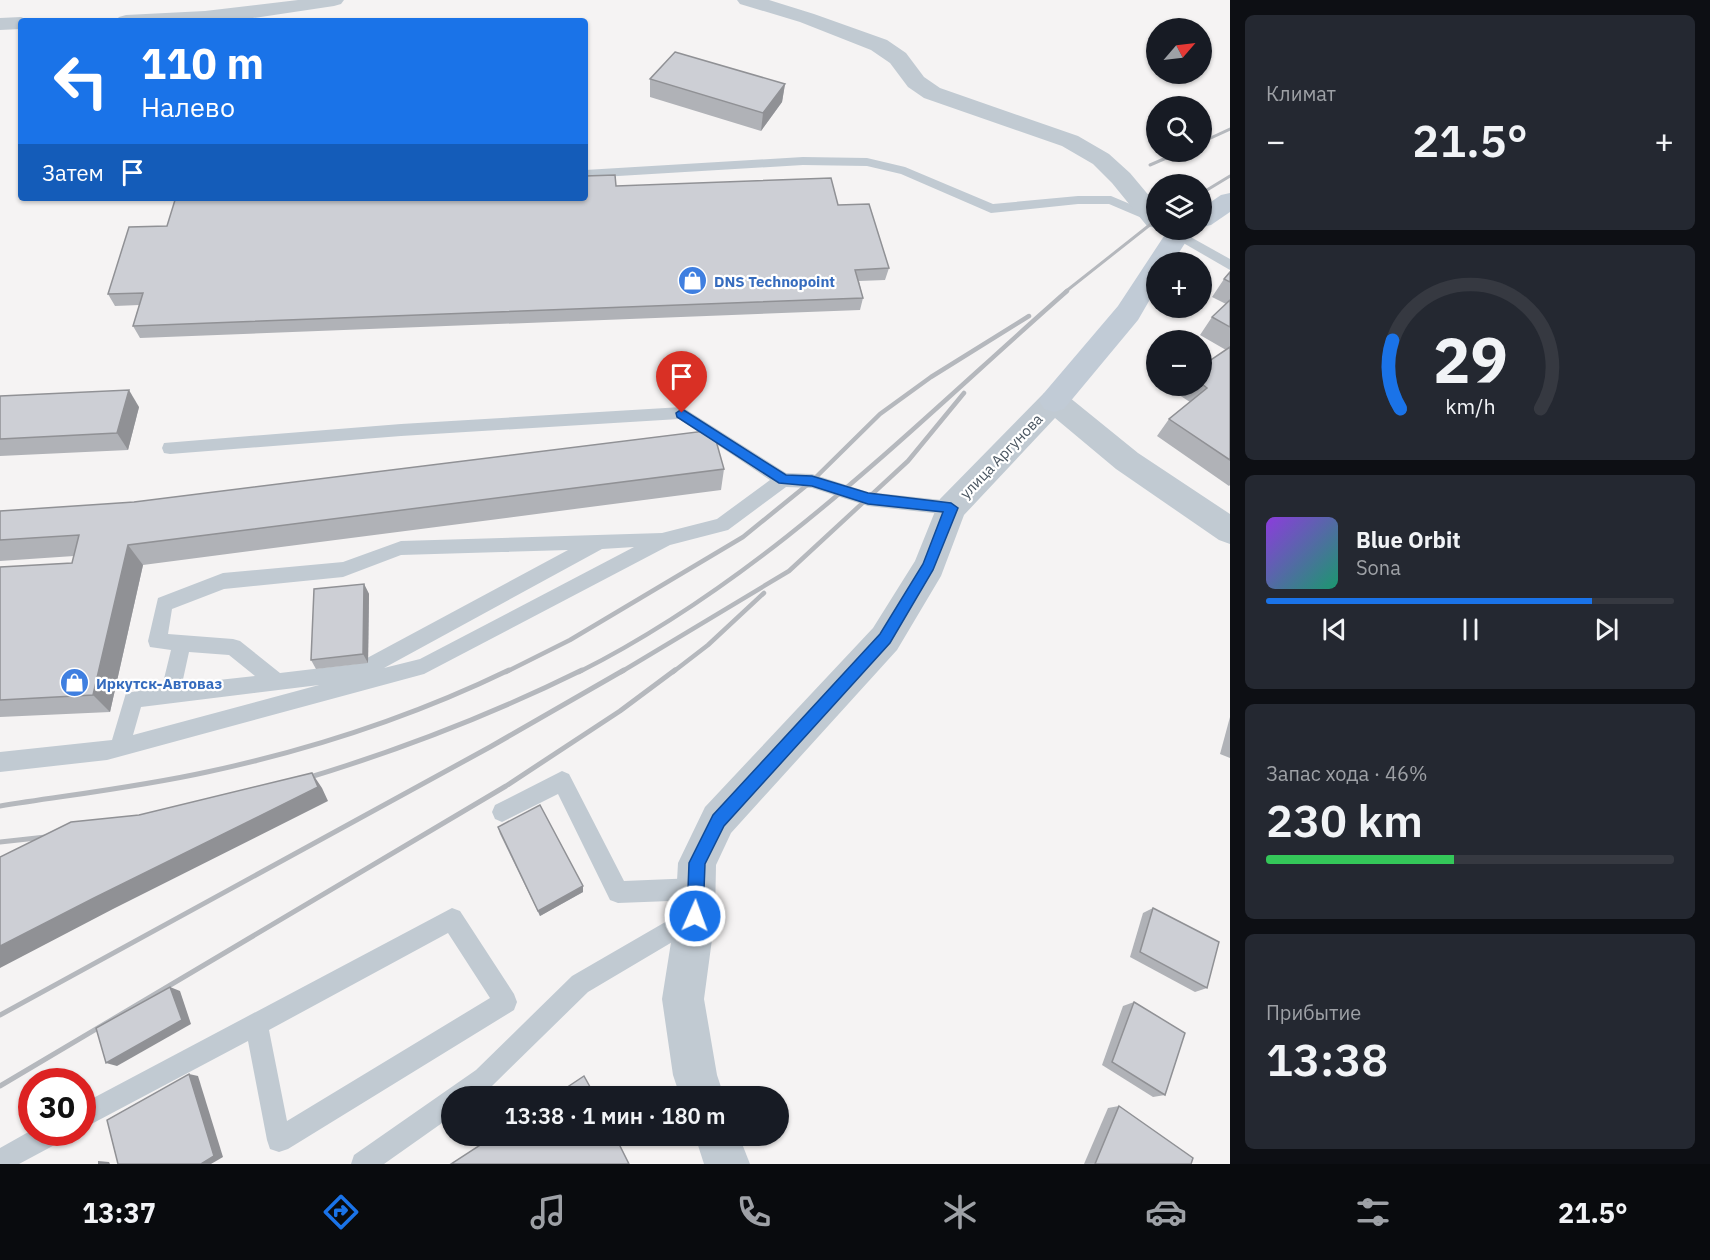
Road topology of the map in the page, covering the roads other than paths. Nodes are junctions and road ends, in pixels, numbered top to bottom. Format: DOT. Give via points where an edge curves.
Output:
graph roads {
  1 [pos="334,0"];
  2 [pos="747,0"];
  3 [pos="208,18"];
  4 [pos="18,23"];
  5 [pos="0,24"];
  6 [pos="588,174"];
  7 [pos="1230,201"];
  8 [pos="1146,204"];
  9 [pos="1212,213"];
  10 [pos="1146,216"];
  11 [pos="1190,240"];
  12 [pos="1230,265"];
  13 [pos="1146,284"];
  14 [pos="1054,401"];
  15 [pos="171,448"];
  16 [pos="783,480"];
  17 [pos="951,508"];
  18 [pos="1230,531"];
  19 [pos="666,539"];
  20 [pos="599,542"];
  21 [pos="182,643"];
  22 [pos="277,682"];
  23 [pos="170,695"];
  24 [pos="120,748"];
  25 [pos="0,762"];
  26 [pos="502,812"];
  27 [pos="696,903"];
  28 [pos="256,1024"];
  29 [pos="473,1086"];
  30 [pos="698,1086"];
  31 [pos="441,1109"];
  32 [pos="96,1110"];
  33 [pos="27,1146"];
  34 [pos="721,1146"];
  35 [pos="0,1161"];
  36 [pos="363,1164"];
  37 [pos="727,1164"];
  1 -- 3 [label="street"];
  2 -- 8 [label="street" via="879,45 898,58 915,82 932,93 1070,141 1107,166"];
  4 -- 5 [label="street"];
  6 -- 10 [label="lane" via="803,161 867,162 905,171 991,209 1111,200"];
  7 -- 9 [label="street"];
  11 -- 12 [label="lane"];
  13 -- 14 [label="street, улица Аргунова" via="1128,313"];
  14 -- 17 [label="street, улица Аргунова"];
  14 -- 18 [label="street" via="1127,460"];
  15 -- 16 [label="lane" via="682,413"];
  16 -- 17 [label="lane" via="812,481 868,499"];
  16 -- 19 [label="lane" via="722,525"];
  17 -- 27 [label="street, улица Аргунова" via="929,566 885,639 718,820 697,863"];
  19 -- 20 [label="lane"];
  19 -- 24 [label="lane" via="424,666"];
  20 -- 21 [label="lane" via="402,548 343,570 223,581 164,604 157,641"];
  20 -- 22 [label="lane" via="359,672"];
  21 -- 22 [label="lane" via="233,647"];
  21 -- 23 [label="lane"];
  22 -- 23 [label="lane"];
  23 -- 24 [label="lane" via="133,699"];
  24 -- 25 [label="lane"];
  26 -- 27 [label="lane" via="562,782 618,892"];
  27 -- 29 [label="lane" via="580,984"];
  27 -- 30 [label="street, улица Аргунова" via="683,999"];
  28 -- 28 [label="lane" via="452,919 506,1002 279,1140"];
  28 -- 32 [label="lane"];
  31 -- 36 [label="lane"];
  33 -- 35 [label="lane"];
  34 -- 37 [label="street"];
}
